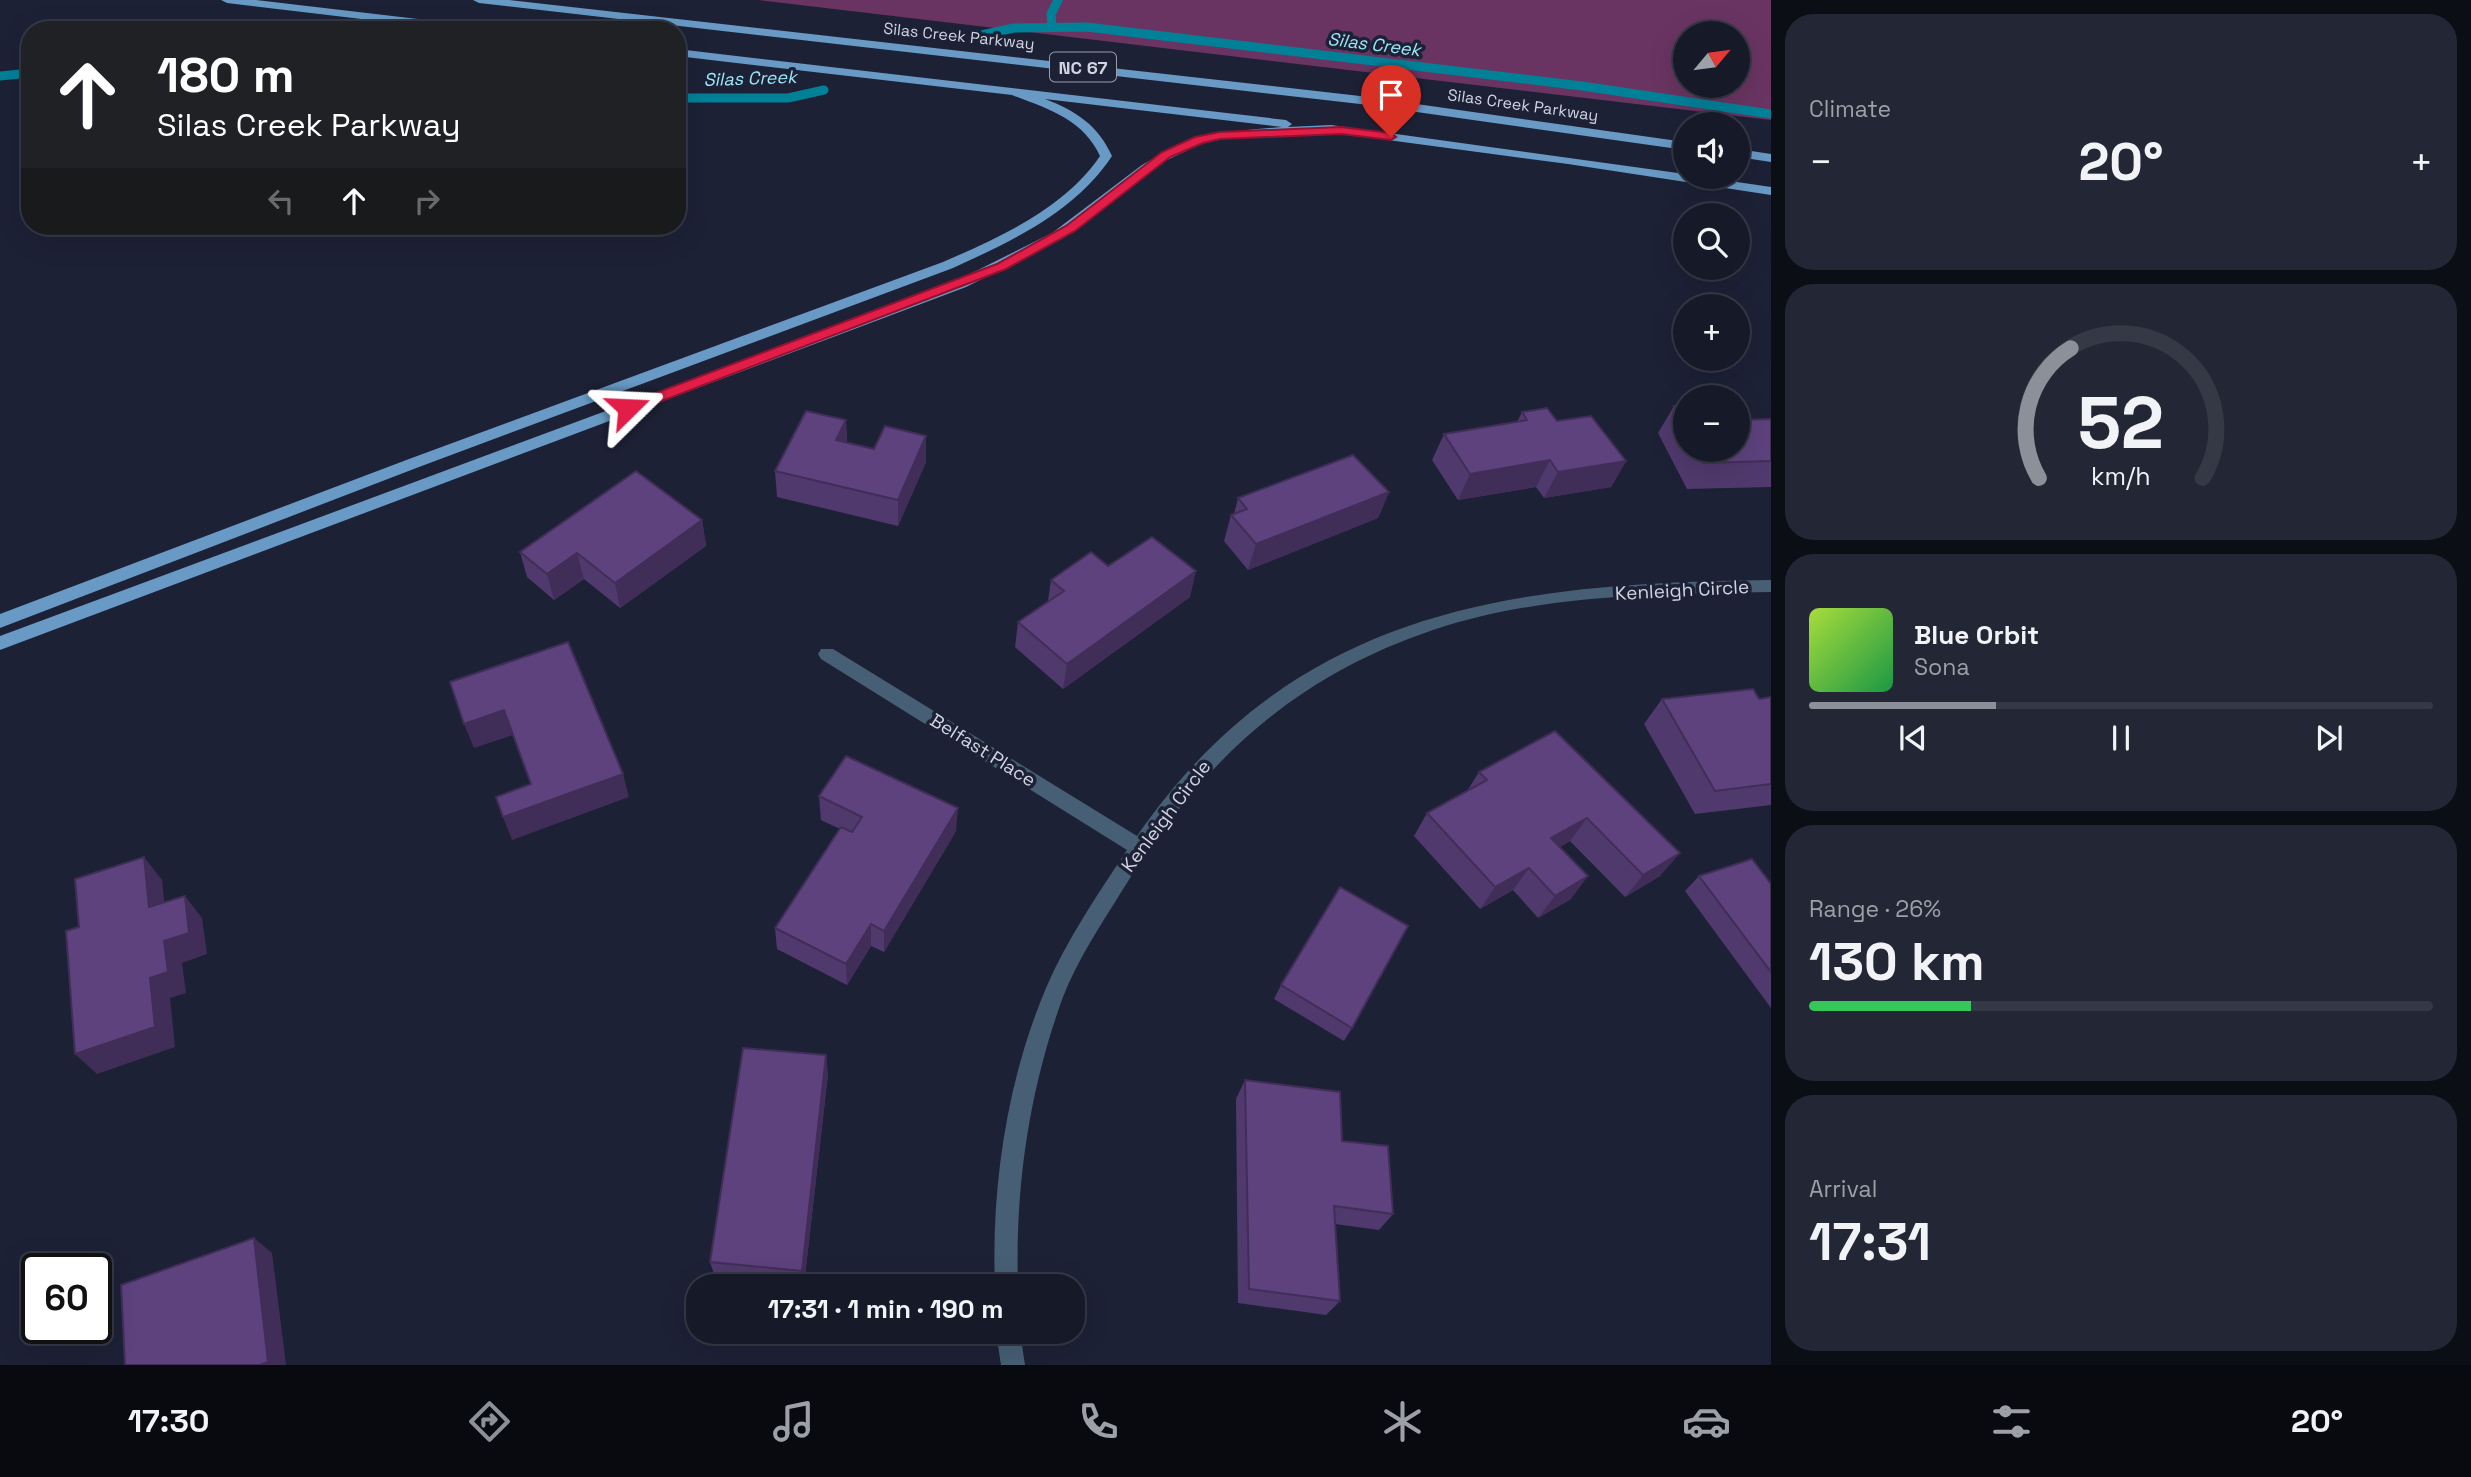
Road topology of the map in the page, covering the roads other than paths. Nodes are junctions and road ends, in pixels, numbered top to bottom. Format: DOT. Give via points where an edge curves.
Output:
graph roads {
  1 [pos="227,0"];
  2 [pos="479,0"];
  3 [pos="408,21"];
  4 [pos="664,21"];
  5 [pos="686,23"];
  6 [pos="686,53"];
  7 [pos="1012,91"];
  8 [pos="1341,131"];
  9 [pos="1673,144"];
  10 [pos="1750,155"];
  11 [pos="1771,158"];
  12 [pos="1771,191"];
  13 [pos="1771,586"];
  14 [pos="0,619"];
  15 [pos="0,643"];
  16 [pos="827,654"];
  17 [pos="1139,847"];
  18 [pos="1005,1274"];
  19 [pos="1010,1344"];
  20 [pos="1013,1365"];
  1 -- 3 [label="main road"];
  2 -- 4 [label="main road, Silas Creek Parkway / NC 67"];
  5 -- 9 [label="main road, Silas Creek Parkway / NC 67" via="1360,100"];
  6 -- 7 [label="main road, NC 67"];
  7 -- 8 [label="main road, NC 67"];
  7 -- 14 [label="main road" via="1086,124 1101,140 1105,156 1097,173 1065,200 993,246"];
  8 -- 12 [label="main road, NC 67"];
  8 -- 15 [label="main road" via="1220,136 1184,146 1152,164 1071,228 961,284"];
  10 -- 11 [label="main road"];
  13 -- 17 [label="street, Kenleigh Circle" via="1511,603 1386,641 1314,676 1261,712 1201,766"];
  16 -- 17 [label="street, Belfast Place"];
  17 -- 18 [label="street, Kenleigh Circle" via="1055,992 1029,1070 1011,1156"];
  19 -- 20 [label="street"];
}
